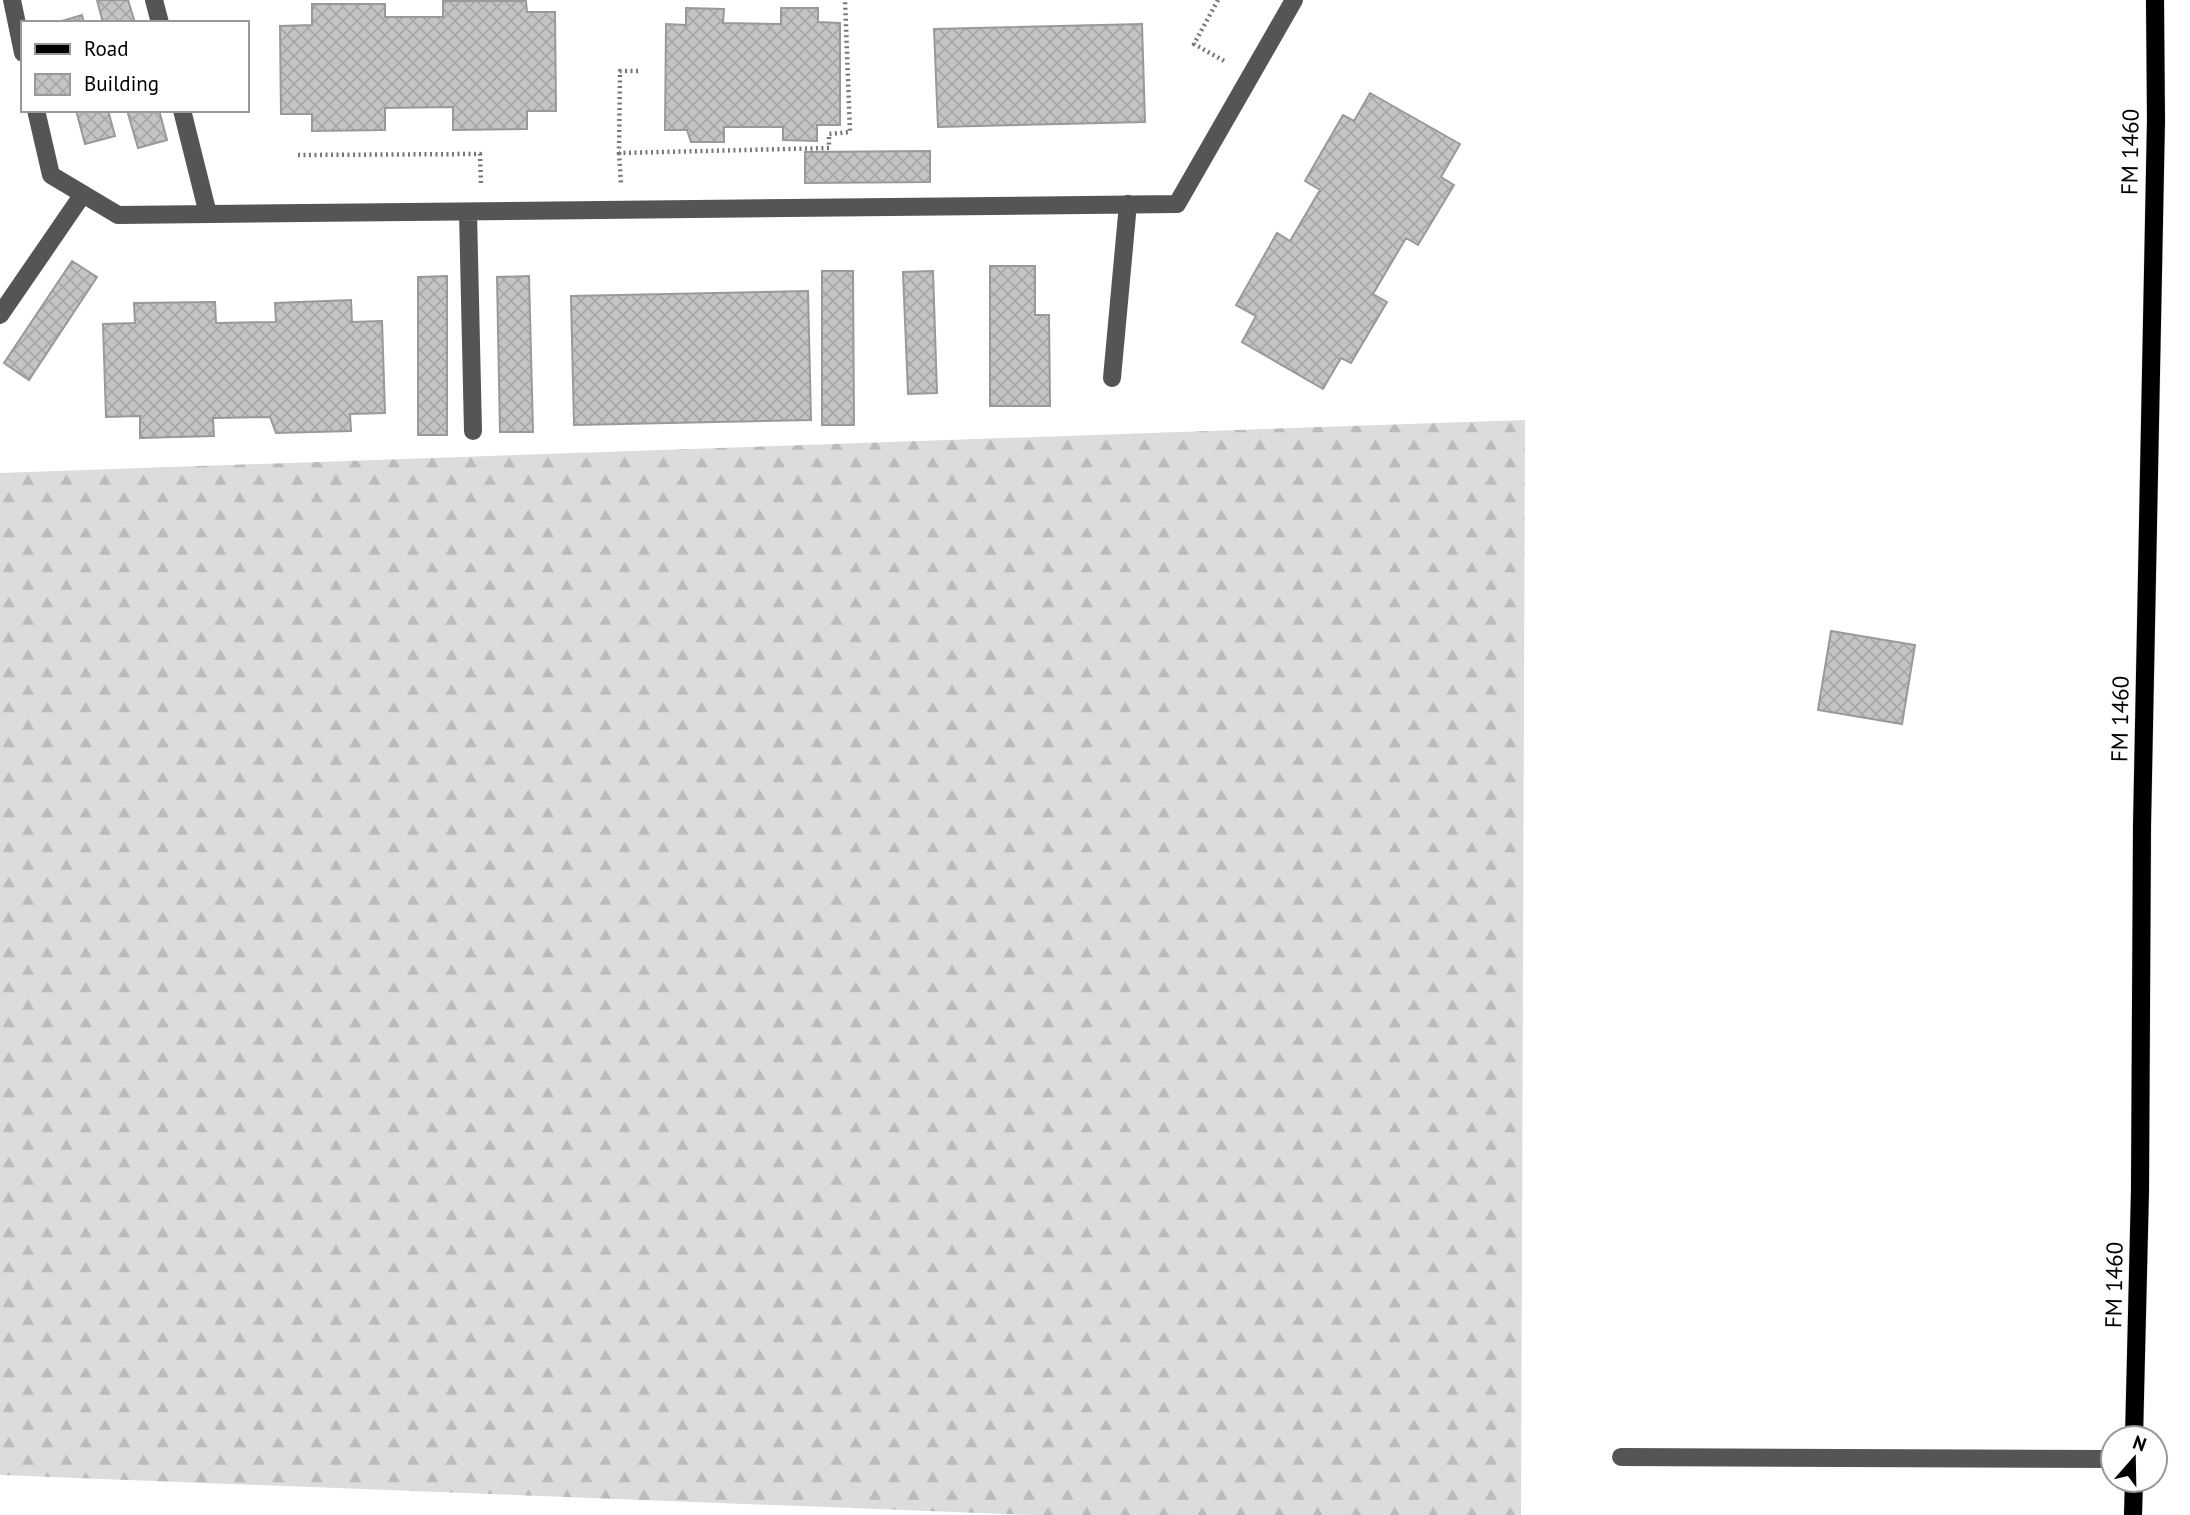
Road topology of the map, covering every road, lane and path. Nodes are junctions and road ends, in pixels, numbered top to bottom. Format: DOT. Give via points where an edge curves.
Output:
graph roads {
  1 [pos="12,0"];
  2 [pos="154,0"];
  3 [pos="845,0"];
  4 [pos="1218,0"];
  5 [pos="1294,0"];
  6 [pos="2155,0"];
  7 [pos="159,21"];
  8 [pos="21,43"];
  9 [pos="638,71"];
  10 [pos="1251,76"];
  11 [pos="36,112"];
  12 [pos="182,112"];
  13 [pos="298,155"];
  14 [pos="83,194"];
  15 [pos="1128,204"];
  16 [pos="475,211"];
  17 [pos="208,214"];
  18 [pos="0,315"];
  19 [pos="1112,378"];
  20 [pos="473,431"];
  21 [pos="2134,1424"];
  22 [pos="1621,1457"];
  23 [pos="2099,1459"];
  24 [pos="2134,1494"];
  25 [pos="2133,1515"];
  1 -- 8 [label="lane"];
  2 -- 7 [label="lane"];
  3 -- 9 [label="path" via="850,132 829,134 829,148 619,153 620,72"];
  4 -- 10 [label="path" via="1194,44"];
  5 -- 10 [label="lane"];
  6 -- 21 [label="main road, FM 1460 / FM 1460"];
  10 -- 15 [label="lane" via="1177,204"];
  11 -- 14 [label="lane" via="51,175"];
  12 -- 17 [label="lane"];
  13 -- 16 [label="path" via="480,153"];
  14 -- 17 [label="lane" via="118,215"];
  14 -- 18 [label="lane"];
  15 -- 16 [label="lane"];
  15 -- 19 [label="lane"];
  16 -- 17 [label="lane"];
  16 -- 20 [label="lane"];
  22 -- 23 [label="lane"];
  24 -- 25 [label="main road"];
}
